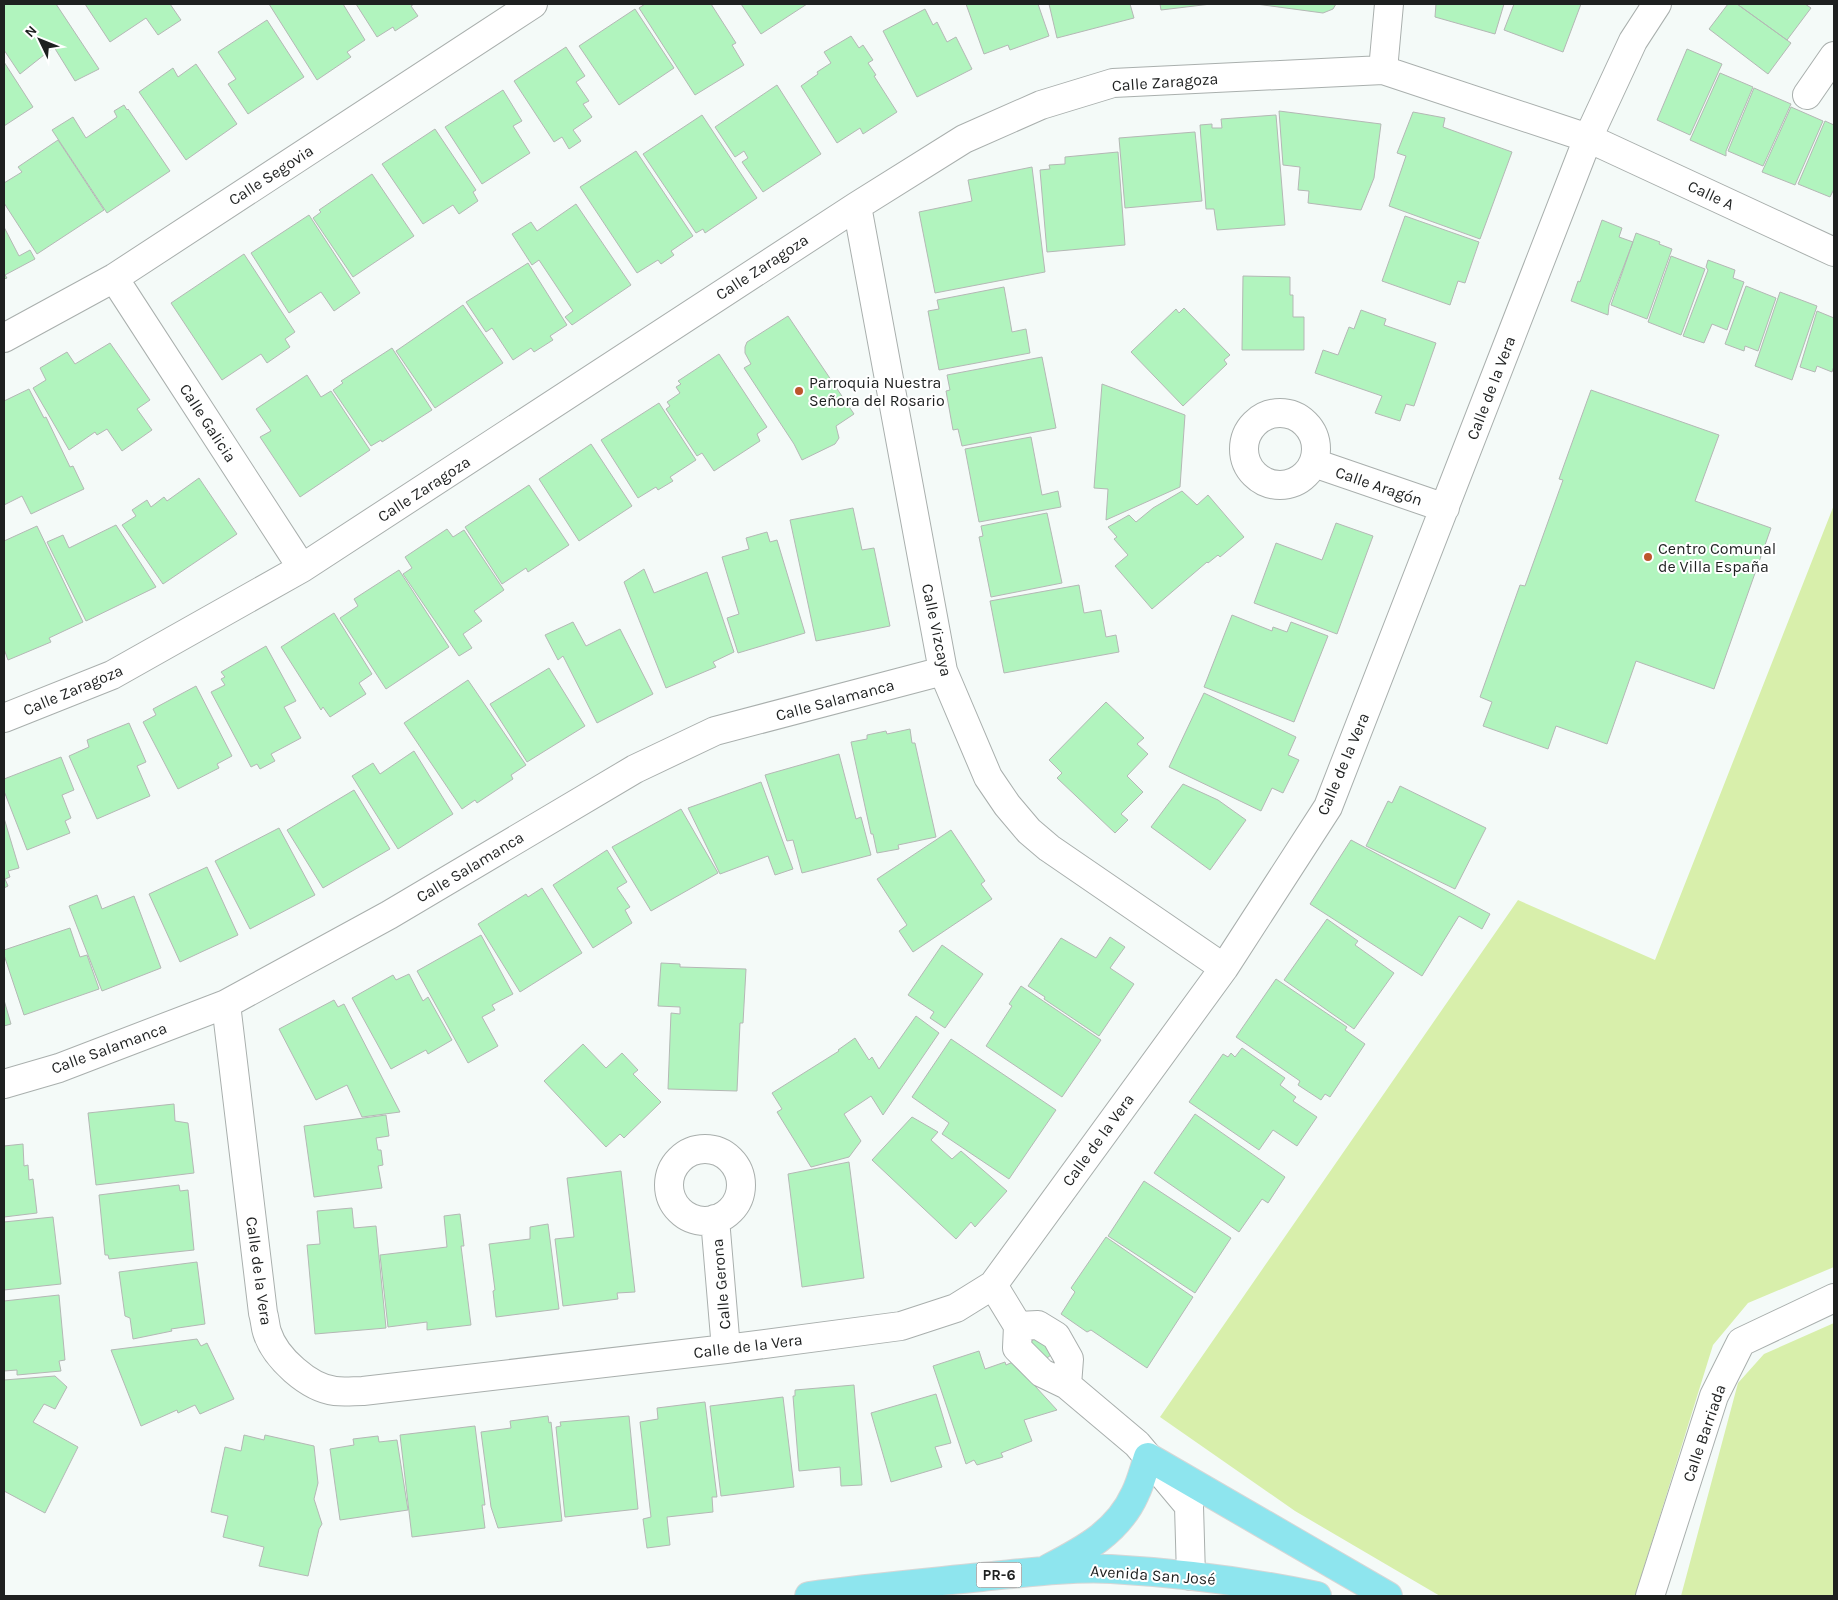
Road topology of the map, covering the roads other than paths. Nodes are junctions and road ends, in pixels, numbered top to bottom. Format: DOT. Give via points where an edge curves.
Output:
graph roads {
  1 [pos="533,4"];
  2 [pos="1389,4"];
  3 [pos="1657,4"];
  4 [pos="1834,56"];
  5 [pos="1383,70"];
  6 [pos="1807,95"];
  7 [pos="1588,138"];
  8 [pos="857,206"];
  9 [pos="1834,252"];
  10 [pos="114,278"];
  11 [pos="4,338"];
  12 [pos="1314,463"];
  13 [pos="1445,508"];
  14 [pos="302,568"];
  15 [pos="943,671"];
  16 [pos="4,718"];
  17 [pos="1224,968"];
  18 [pos="226,1004"];
  19 [pos="4,1084"];
  20 [pos="715,1219"];
  21 [pos="992,1285"];
  22 [pos="1834,1298"];
  23 [pos="1018,1326"];
  24 [pos="726,1349"];
  25 [pos="1067,1385"];
  26 [pos="1148,1457"];
  27 [pos="1043,1571"];
  28 [pos="1182,1586"];
  29 [pos="1275,1591"];
  30 [pos="809,1596"];
  31 [pos="1208,1596"];
  32 [pos="1317,1596"];
  33 [pos="1388,1596"];
  34 [pos="1650,1596"];
  1 -- 10 [label="street, Calle Segovia"];
  2 -- 5 [label="street"];
  3 -- 7 [label="street, Calle de la Vera" via="1633,41"];
  4 -- 6 [label="street"];
  5 -- 7 [label="street, Calle Zaragoza"];
  5 -- 8 [label="street, Calle Zaragoza" via="1114,84 1042,105 964,140"];
  7 -- 9 [label="street, Calle A"];
  7 -- 13 [label="street, Calle de la Vera"];
  8 -- 14 [label="street, Calle Zaragoza"];
  8 -- 15 [label="street, Calle Vizcaya"];
  10 -- 11 [label="street, Calle Segovia"];
  10 -- 14 [label="street, Calle Galicia"];
  12 -- 13 [label="street, Calle Aragón"];
  13 -- 17 [label="street, Calle de la Vera" via="1328,807"];
  14 -- 16 [label="street, Calle Zaragoza" via="112,675"];
  15 -- 17 [label="street, Calle Vizcaya" via="988,778 1029,831"];
  15 -- 18 [label="street, Calle Salamanca" via="706,736 636,769 389,914"];
  17 -- 21 [label="street, Calle de la Vera"];
  18 -- 19 [label="street, Calle Salamanca" via="59,1068"];
  18 -- 24 [label="street, Calle de la Vera" via="263,1313 268,1334 278,1352 297,1373 335,1391 363,1391"];
  20 -- 24 [label="street, Calle Gerona"];
  21 -- 23 [label="street"];
  21 -- 24 [label="street, Calle de la Vera" via="956,1308 901,1326"];
  22 -- 34 [label="street, Calle Barriada" via="1741,1342 1714,1396"];
  23 -- 25 [label="street" via="1017,1348 1042,1373"];
  23 -- 25 [label="street" via="1038,1325 1056,1336 1069,1359"];
  25 -- 26 [label="street"];
  26 -- 27 [label="main road" via="1135,1494 1121,1519 1103,1537"];
  26 -- 28 [label="street" via="1189,1506"];
  26 -- 33 [label="main road"];
  27 -- 28 [label="main road, Avenida San José / PR-6" via="1109,1569"];
  27 -- 30 [label="main road, Avenida San José / PR-6"];
  28 -- 29 [label="main road, Avenida San José / PR-6"];
  28 -- 31 [label="main road"];
  29 -- 32 [label="main road, Avenida San José / PR-6"];
}
